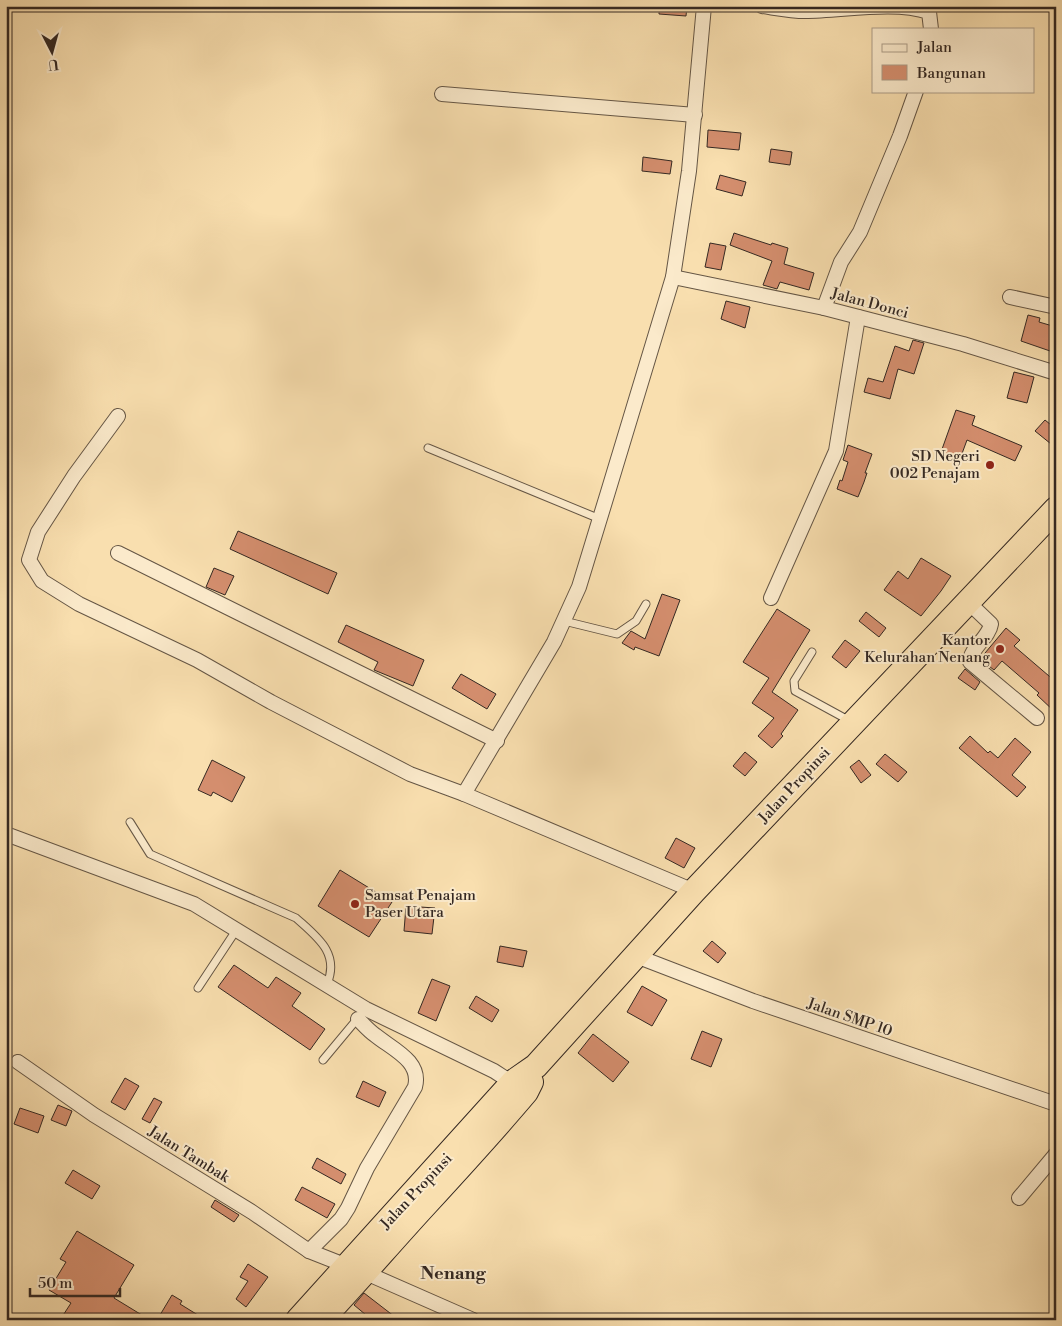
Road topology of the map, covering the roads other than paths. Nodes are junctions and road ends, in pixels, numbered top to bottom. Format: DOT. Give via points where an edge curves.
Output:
graph roads {
  1 [pos="704,6"];
  2 [pos="762,6"];
  3 [pos="931,28"];
  4 [pos="916,92"];
  5 [pos="442,94"];
  6 [pos="695,114"];
  7 [pos="673,277"];
  8 [pos="1010,297"];
  9 [pos="1056,307"];
  10 [pos="824,308"];
  11 [pos="858,317"];
  12 [pos="1056,373"];
  13 [pos="118,416"];
  14 [pos="428,448"];
  15 [pos="1056,509"];
  16 [pos="600,519"];
  17 [pos="118,553"];
  18 [pos="772,598"];
  19 [pos="968,602"];
  20 [pos="646,604"];
  21 [pos="564,621"];
  22 [pos="812,652"];
  23 [pos="1037,718"];
  24 [pos="853,723"];
  25 [pos="497,741"];
  26 [pos="464,794"];
  27 [pos="130,822"];
  28 [pos="6,834"];
  29 [pos="694,891"];
  30 [pos="238,929"];
  31 [pos="636,956"];
  32 [pos="327,984"];
  33 [pos="198,988"];
  34 [pos="362,1014"];
  35 [pos="323,1060"];
  36 [pos="18,1062"];
  37 [pos="519,1087"];
  38 [pos="1056,1104"];
  39 [pos="1056,1154"];
  40 [pos="1019,1198"];
  41 [pos="308,1251"];
  42 [pos="357,1269"];
  43 [pos="298,1320"];
  44 [pos="321,1320"];
  45 [pos="473,1320"];
  1 -- 6 [label="street"];
  2 -- 3 [label="street" via="803,11 896,6 920,8 929,12"];
  4 -- 10 [label="street" via="864,223 840,262"];
  5 -- 6 [label="street"];
  6 -- 7 [label="street"];
  7 -- 10 [label="street, Jalan Donci"];
  7 -- 16 [label="street"];
  8 -- 9 [label="street"];
  10 -- 11 [label="street, Jalan Donci"];
  11 -- 12 [label="street, Jalan Donci" via="963,344"];
  11 -- 18 [label="street" via="836,451"];
  13 -- 26 [label="street" via="38,532 29,560 42,581 79,604 198,660 410,774"];
  14 -- 16 [label="lane"];
  15 -- 19 [label="highway, Jalan Propinsi"];
  16 -- 21 [label="street" via="579,587"];
  17 -- 25 [label="street"];
  19 -- 23 [label="street" via="990,624 970,662"];
  19 -- 24 [label="highway, Jalan Propinsi"];
  20 -- 21 [label="lane" via="636,621 616,634"];
  21 -- 25 [label="street"];
  22 -- 24 [label="lane" via="794,681 795,691"];
  24 -- 29 [label="highway, Jalan Propinsi"];
  25 -- 26 [label="street"];
  26 -- 29 [label="street"];
  27 -- 32 [label="lane" via="150,854 296,918 328,951 332,964"];
  28 -- 30 [label="street" via="194,904"];
  29 -- 31 [label="highway, Jalan Propinsi"];
  30 -- 32 [label="street"];
  30 -- 33 [label="lane"];
  31 -- 37 [label="highway, Jalan Propinsi"];
  31 -- 38 [label="street, Jalan SMP 10" via="753,1001"];
  32 -- 34 [label="street"];
  34 -- 35 [label="lane"];
  34 -- 37 [label="street"];
  34 -- 41 [label="street" via="374,1035 400,1051 414,1068 415,1088 341,1219"];
  36 -- 41 [label="street, Jalan Tambak" via="94,1115"];
  37 -- 42 [label="highway, Jalan Propinsi"];
  39 -- 40 [label="street"];
  41 -- 42 [label="street, Jalan Tambak"];
  42 -- 43 [label="highway, Jalan Propinsi"];
  42 -- 44 [label="highway"];
  42 -- 45 [label="street, Jalan Tambak"];
}
